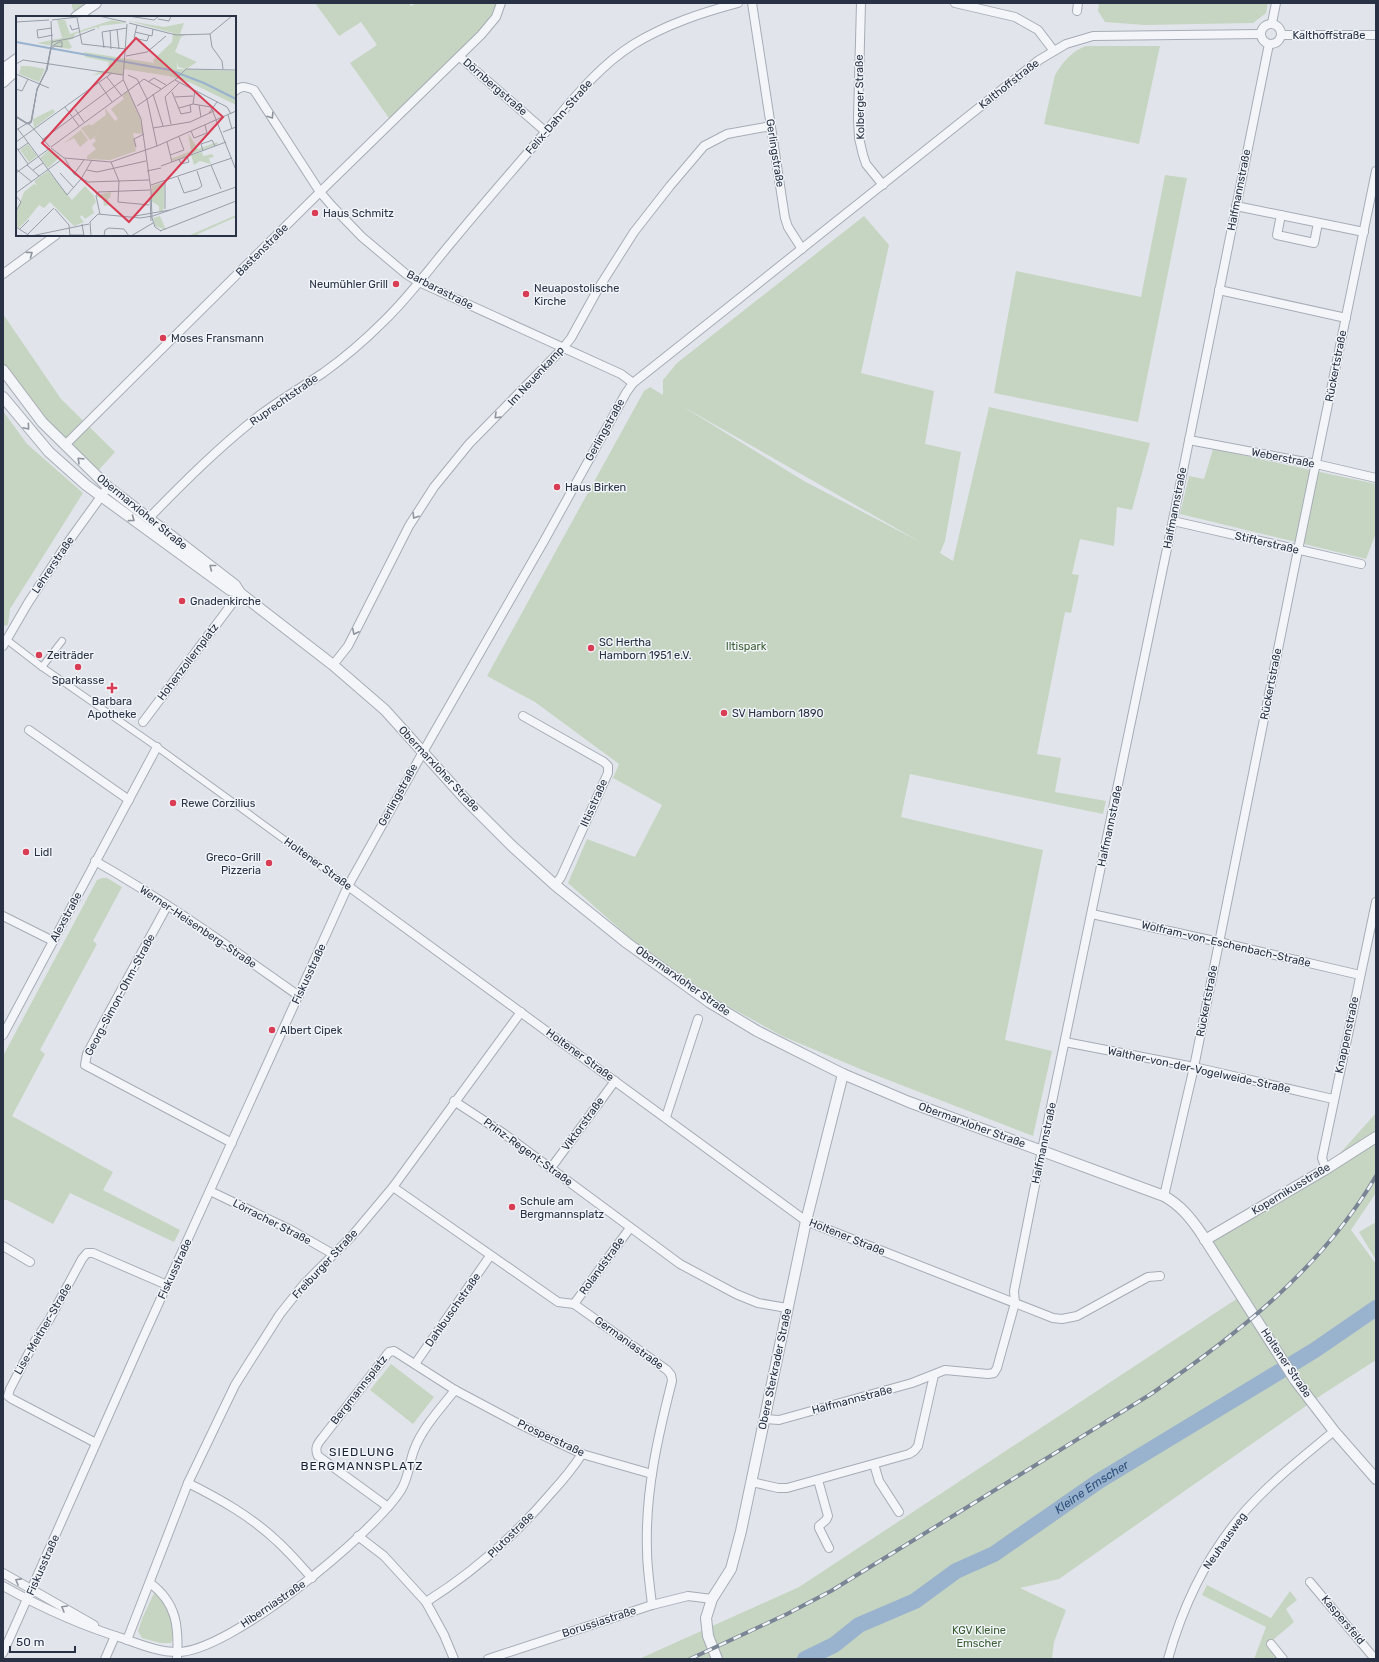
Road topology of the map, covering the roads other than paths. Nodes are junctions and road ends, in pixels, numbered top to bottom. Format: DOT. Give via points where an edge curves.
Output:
graph roads {
  1 [pos="96,3"];
  2 [pos="501,3"];
  3 [pos="738,3"];
  4 [pos="752,3"];
  5 [pos="860,3"];
  6 [pos="955,3"];
  7 [pos="1276,3"];
  8 [pos="77,16"];
  9 [pos="1272,24"];
  10 [pos="1261,34"];
  11 [pos="1281,35"];
  12 [pos="1376,35"];
  13 [pos="1268,44"];
  14 [pos="1054,51"];
  15 [pos="460,56"];
  16 [pos="16,60"];
  17 [pos="3,69"];
  18 [pos="16,70"];
  19 [pos="3,82"];
  20 [pos="236,90"];
  21 [pos="771,126"];
  22 [pos="546,132"];
  23 [pos="1376,171"];
  24 [pos="883,185"];
  25 [pos="320,192"];
  26 [pos="1236,206"];
  27 [pos="1281,216"];
  28 [pos="1318,223"];
  29 [pos="1364,232"];
  30 [pos="55,236"];
  31 [pos="802,249"];
  32 [pos="3,274"];
  33 [pos="419,282"];
  34 [pos="1219,290"];
  35 [pos="1346,318"];
  36 [pos="563,348"];
  37 [pos="3,370"];
  38 [pos="633,383"];
  39 [pos="3,397"];
  40 [pos="1189,440"];
  41 [pos="65,446"];
  42 [pos="1316,464"];
  43 [pos="1376,478"];
  44 [pos="108,487"];
  45 [pos="101,496"];
  46 [pos="149,518"];
  47 [pos="1173,521"];
  48 [pos="1298,550"];
  49 [pos="1361,564"];
  50 [pos="240,593"];
  51 [pos="4,641"];
  52 [pos="62,641"];
  53 [pos="333,665"];
  54 [pos="42,667"];
  55 [pos="523,716"];
  56 [pos="144,722"];
  57 [pos="29,730"];
  58 [pos="136,732"];
  59 [pos="158,747"];
  60 [pos="423,752"];
  61 [pos="129,800"];
  62 [pos="95,861"];
  63 [pos="555,885"];
  64 [pos="348,886"];
  65 [pos="1376,902"];
  66 [pos="168,906"];
  67 [pos="1092,914"];
  68 [pos="3,916"];
  69 [pos="53,942"];
  70 [pos="1219,942"];
  71 [pos="1360,975"];
  72 [pos="299,996"];
  73 [pos="521,1012"];
  74 [pos="698,1019"];
  75 [pos="4,1032"];
  76 [pos="1065,1042"];
  77 [pos="1194,1067"];
  78 [pos="843,1074"];
  79 [pos="615,1080"];
  80 [pos="1333,1099"];
  81 [pos="454,1101"];
  82 [pos="666,1117"];
  83 [pos="1376,1136"];
  84 [pos="232,1143"];
  85 [pos="1042,1150"];
  86 [pos="551,1168"];
  87 [pos="1326,1169"];
  88 [pos="393,1187"];
  89 [pos="210,1191"];
  90 [pos="1164,1196"];
  91 [pos="806,1221"];
  92 [pos="630,1228"];
  93 [pos="1205,1240"];
  94 [pos="3,1246"];
  95 [pos="333,1254"];
  96 [pos="490,1256"];
  97 [pos="30,1262"];
  98 [pos="1160,1276"];
  99 [pos="167,1285"];
  100 [pos="1015,1303"];
  101 [pos="574,1304"];
  102 [pos="787,1308"];
  103 [pos="415,1364"];
  104 [pos="934,1375"];
  105 [pos="455,1390"];
  106 [pos="765,1419"];
  107 [pos="1334,1431"];
  108 [pos="96,1443"];
  109 [pos="582,1454"];
  110 [pos="874,1464"];
  111 [pos="652,1474"];
  112 [pos="1376,1479"];
  113 [pos="818,1480"];
  114 [pos="752,1482"];
  115 [pos="188,1483"];
  116 [pos="388,1507"];
  117 [pos="899,1512"];
  118 [pos="358,1536"];
  119 [pos="829,1548"];
  120 [pos="3,1573"];
  121 [pos="312,1578"];
  122 [pos="1310,1582"];
  123 [pos="150,1583"];
  124 [pos="3,1586"];
  125 [pos="32,1590"];
  126 [pos="712,1599"];
  127 [pos="27,1600"];
  128 [pos="426,1602"];
  129 [pos="652,1605"];
  130 [pos="113,1635"];
  131 [pos="127,1640"];
  132 [pos="1271,1644"];
  133 [pos="3,1652"];
  134 [pos="178,1656"];
  135 [pos="105,1659"];
  136 [pos="454,1659"];
  137 [pos="488,1659"];
  138 [pos="717,1659"];
  139 [pos="1168,1659"];
  140 [pos="1283,1659"];
  141 [pos="1375,1659"];
  1 -- 8 [label="street"];
  2 -- 15 [label="street, Dörnbergstraße" via="490,26"];
  3 -- 22 [label="street, Felix-Dahn-Straße" via="672,24 634,44 606,65 581,90"];
  4 -- 21 [label="street, Gerlingstraße"];
  5 -- 24 [label="street, Kolberger Straße" via="859,138 866,164"];
  6 -- 14 [label="street" via="1015,17 1038,30"];
  7 -- 9 [label="street"];
  9 -- 10 [label="street" via="1263,27"];
  9 -- 11 [label="street" via="1278,26"];
  10 -- 13 [label="street"];
  10 -- 14 [label="street, Kalthoffstraße" via="1093,36 1066,44"];
  11 -- 12 [label="street, Kalthoffstraße"];
  11 -- 13 [label="street" via="1278,41"];
  13 -- 26 [label="street, Halfmannstraße"];
  14 -- 24 [label="street, Kalthoffstraße" via="1039,60"];
  15 -- 22 [label="street, Dörnbergstraße"];
  15 -- 25 [label="street, Bastenstraße"];
  16 -- 17 [label="street"];
  18 -- 19 [label="street"];
  20 -- 25 [label="street, Barbarastraße, one-way" via="247,86 254,90"];
  21 -- 31 [label="street, Gerlingstraße" via="785,218"];
  21 -- 36 [label="street, Im Neuenkamp" via="727,134 704,146 634,232"];
  22 -- 33 [label="street, Felix-Dahn-Straße"];
  23 -- 29 [label="street, Rückertstraße"];
  24 -- 31 [label="street, Kalthoffstraße"];
  25 -- 33 [label="street, Barbarastraße" via="362,237"];
  25 -- 41 [label="street, Bastenstraße"];
  26 -- 27 [label="street"];
  26 -- 34 [label="street, Halfmannstraße"];
  27 -- 28 [label="street"];
  27 -- 28 [label="street" via="1277,235 1314,243"];
  28 -- 29 [label="street"];
  29 -- 35 [label="street, Rückertstraße"];
  32 -- 30 [label="street, one-way"];
  31 -- 38 [label="street, Gerlingstraße"];
  33 -- 36 [label="street, Barbarastraße"];
  33 -- 46 [label="street, Ruprechtstraße" via="388,318 355,347 324,372 258,416 188,478"];
  34 -- 35 [label="street"];
  34 -- 40 [label="street, Halfmannstraße"];
  35 -- 42 [label="street, Rückertstraße"];
  36 -- 38 [label="street, Barbarastraße" via="621,374"];
  36 -- 53 [label="street, Im Neuenkamp, one-way" via="469,444 434,487 409,526 348,646"];
  37 -- 41 [label="street, Obermarxloher Straße" via="42,422"];
  38 -- 60 [label="street, Gerlingstraße"];
  39 -- 45 [label="street, Obermarxloher Straße, one-way" via="49,452"];
  40 -- 42 [label="street, Weberstraße"];
  40 -- 47 [label="street, Halfmannstraße"];
  44 -- 41 [label="street, Obermarxloher Straße, one-way"];
  42 -- 43 [label="street, Weberstraße"];
  42 -- 48 [label="street, Rückertstraße"];
  44 -- 45 [label="street, Lehrerstraße"];
  44 -- 46 [label="street, Obermarxloher Straße"];
  45 -- 50 [label="street, Obermarxloher Straße, one-way" via="230,590"];
  45 -- 51 [label="street, Lehrerstraße" via="40,583"];
  50 -- 46 [label="street, Obermarxloher Straße, one-way" via="235,585"];
  47 -- 48 [label="street, Stifterstraße"];
  47 -- 67 [label="street, Halfmannstraße"];
  48 -- 49 [label="street, Stifterstraße"];
  48 -- 70 [label="street, Rückertstraße"];
  50 -- 53 [label="street, Obermarxloher Straße"];
  50 -- 56 [label="street, Hohenzollernplatz"];
  51 -- 54 [label="street, Holtener Straße"];
  52 -- 54 [label="street"];
  53 -- 60 [label="street, Obermarxloher Straße" via="385,710"];
  54 -- 58 [label="street, Holtener Straße"];
  55 -- 63 [label="street, Iltisstraße" via="608,766 608,773 561,877"];
  56 -- 58 [label="street, Hohenzollernplatz"];
  57 -- 61 [label="street"];
  58 -- 59 [label="street, Holtener Straße"];
  59 -- 61 [label="street, Alexstraße"];
  59 -- 64 [label="street, Holtener Straße"];
  60 -- 63 [label="street, Obermarxloher Straße" via="466,800"];
  60 -- 64 [label="street, Gerlingstraße"];
  61 -- 62 [label="street, Alexstraße"];
  62 -- 66 [label="street, Werner-Heisenberg-Straße"];
  62 -- 69 [label="street, Alexstraße"];
  63 -- 78 [label="street, Obermarxloher Straße" via="627,943 705,999 757,1031"];
  64 -- 72 [label="street, Fiskusstraße"];
  64 -- 73 [label="street, Holtener Straße"];
  65 -- 71 [label="street, Knappenstraße"];
  66 -- 72 [label="street, Werner-Heisenberg-Straße"];
  66 -- 84 [label="street, Georg-Simon-Ohm-Straße" via="87,1054 85,1065"];
  67 -- 70 [label="street, Wolfram-von-Eschenbach-Straße"];
  67 -- 76 [label="street, Halfmannstraße"];
  68 -- 69 [label="street"];
  69 -- 75 [label="street, Alexstraße"];
  70 -- 71 [label="street, Wolfram-von-Eschenbach-Straße"];
  70 -- 77 [label="street, Rückertstraße"];
  71 -- 80 [label="street, Knappenstraße"];
  72 -- 84 [label="street, Fiskusstraße"];
  73 -- 79 [label="street, Holtener Straße"];
  73 -- 81 [label="street, Freiburger Straße"];
  74 -- 82 [label="street"];
  76 -- 77 [label="street, Walther-von-der-Vogelweide-Straße"];
  76 -- 85 [label="street, Halfmannstraße"];
  77 -- 80 [label="street, Walther-von-der-Vogelweide-Straße"];
  77 -- 90 [label="street, Rückertstraße"];
  78 -- 85 [label="street, Obermarxloher Straße" via="909,1102"];
  78 -- 91 [label="street, Obere Sterkrader Straße"];
  79 -- 82 [label="street, Holtener Straße"];
  79 -- 86 [label="street, Viktorstraße"];
  80 -- 87 [label="street, Knappenstraße" via="1322,1158"];
  81 -- 86 [label="street, Prinz-Regent-Straße"];
  81 -- 88 [label="street, Freiburger Straße"];
  82 -- 91 [label="street, Holtener Straße"];
  83 -- 87 [label="street, Kopernikusstraße"];
  84 -- 89 [label="street, Fiskusstraße"];
  85 -- 90 [label="street, Obermarxloher Straße"];
  85 -- 100 [label="street, Halfmannstraße" via="1014,1291"];
  86 -- 92 [label="street, Prinz-Regent-Straße"];
  87 -- 93 [label="street, Kopernikusstraße"];
  88 -- 95 [label="street, Freiburger Straße" via="368,1219"];
  88 -- 96 [label="street, Germaniastraße"];
  89 -- 95 [label="street, Lörracher Straße" via="291,1230"];
  89 -- 99 [label="street, Fiskusstraße"];
  90 -- 93 [label="street, Obermarxloher Straße" via="1186,1212"];
  91 -- 100 [label="street, Holtener Straße"];
  91 -- 102 [label="street, Obere Sterkrader Straße"];
  92 -- 101 [label="street, Rolandstraße"];
  92 -- 102 [label="street, Prinz-Regent-Straße" via="680,1264 708,1280 758,1303"];
  93 -- 107 [label="street, Holtener Straße" via="1295,1380"];
  94 -- 97 [label="street"];
  95 -- 115 [label="street, Freiburger Straße" via="280,1314 252,1358 235,1386"];
  96 -- 101 [label="street, Germaniastraße" via="558,1302"];
  96 -- 103 [label="street, Dahlbuschstraße"];
  98 -- 100 [label="street, Holtener Straße" via="1148,1277 1070,1318 1053,1318"];
  99 -- 108 [label="street, Fiskusstraße"];
  99 -- 108 [label="street, Lise-Meitner-Straße" via="93,1253 87,1253 50,1320 35,1341 10,1390 8,1396 12,1399"];
  100 -- 104 [label="street, Halfmannstraße" via="994,1373 945,1370"];
  101 -- 111 [label="street, Germaniastraße" via="671,1375 672,1381 657,1441"];
  102 -- 106 [label="street, Obere Sterkrader Straße"];
  103 -- 105 [label="street, Bergmannsplatz"];
  103 -- 116 [label="street, Bergmannsplatz" via="394,1351 389,1352 317,1445 318,1456"];
  104 -- 106 [label="street, Halfmannstraße" via="779,1420"];
  104 -- 110 [label="street" via="918,1446 909,1454"];
  105 -- 109 [label="street, Prosperstraße"];
  105 -- 116 [label="street" via="419,1439 409,1474"];
  106 -- 114 [label="street, Obere Sterkrader Straße"];
  107 -- 112 [label="street, Holtener Straße"];
  107 -- 139 [label="street, Neuhausweg" via="1275,1480 1232,1527 1200,1577 1178,1626"];
  108 -- 125 [label="street, Fiskusstraße"];
  109 -- 111 [label="street, Prosperstraße"];
  109 -- 128 [label="street, Plutostraße" via="541,1506 488,1559"];
  110 -- 113 [label="street"];
  110 -- 117 [label="street" via="879,1481"];
  111 -- 129 [label="street, Germaniastraße" via="647,1550"];
  113 -- 114 [label="street" via="787,1488"];
  113 -- 119 [label="street" via="828,1516 819,1528"];
  114 -- 126 [label="street, Obere Sterkrader Straße" via="731,1569"];
  115 -- 121 [label="street" via="256,1524 278,1542"];
  115 -- 123 [label="street, Freiburger Straße"];
  116 -- 118 [label="street"];
  118 -- 121 [label="street, Hiberniastraße"];
  118 -- 128 [label="street" via="384,1556"];
  125 -- 120 [label="street, one-way"];
  121 -- 134 [label="street, Hiberniastraße" via="259,1616 220,1638"];
  122 -- 141 [label="street, Kaspersfeld"];
  123 -- 131 [label="street, Freiburger Straße"];
  123 -- 134 [label="street" via="165,1596 175,1615"];
  124 -- 127 [label="street"];
  125 -- 127 [label="street, Fiskusstraße"];
  130 -- 125 [label="street, one-way"];
  126 -- 129 [label="street, Borussiastraße" via="688,1596"];
  126 -- 138 [label="street, Obere Sterkrader Straße" via="706,1618 708,1636"];
  127 -- 130 [label="street" via="77,1623"];
  127 -- 133 [label="street, Fiskusstraße"];
  128 -- 136 [label="street"];
  129 -- 137 [label="street, Borussiastraße"];
  130 -- 131 [label="street, Hiberniastraße"];
  130 -- 135 [label="street"];
  131 -- 134 [label="street, Hiberniastraße"];
  132 -- 140 [label="street"];
}
